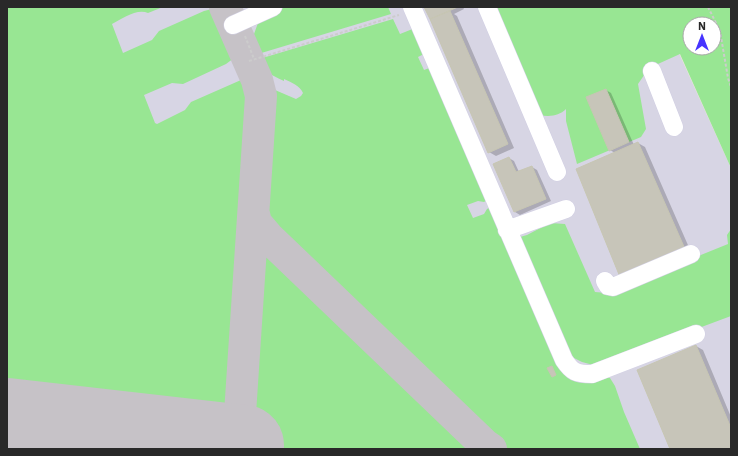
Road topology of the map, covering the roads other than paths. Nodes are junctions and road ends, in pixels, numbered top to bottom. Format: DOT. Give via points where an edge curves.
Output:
graph roads {
  1 [pos="273,7"];
  2 [pos="486,7"];
  3 [pos="413,9"];
  4 [pos="236,23"];
  5 [pos="652,71"];
  6 [pos="674,127"];
  7 [pos="557,172"];
  8 [pos="566,209"];
  9 [pos="507,230"];
  10 [pos="691,254"];
  11 [pos="605,281"];
  12 [pos="696,334"];
  1 -- 4 [label="lane"];
  2 -- 7 [label="lane"];
  3 -- 9 [label="lane"];
  5 -- 6 [label="lane"];
  8 -- 9 [label="lane"];
  9 -- 12 [label="lane" via="570,370 580,374 592,374 620,366"];
  10 -- 11 [label="lane" via="612,287"];
}
